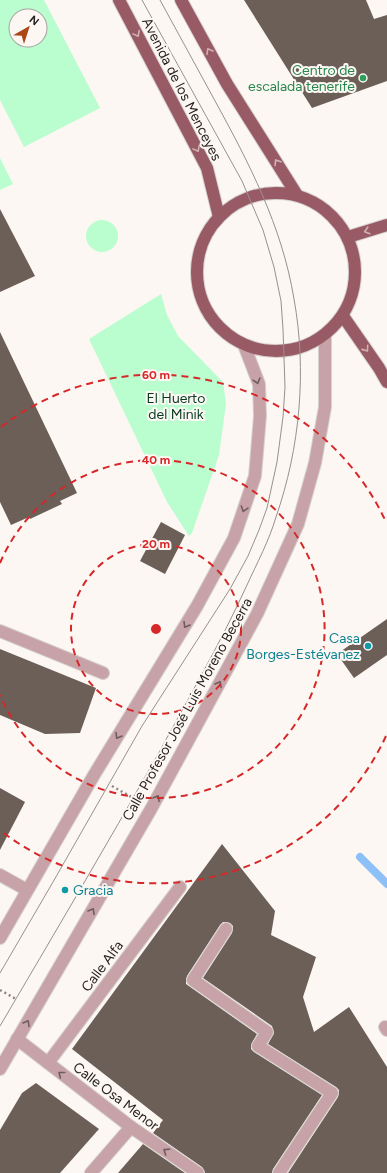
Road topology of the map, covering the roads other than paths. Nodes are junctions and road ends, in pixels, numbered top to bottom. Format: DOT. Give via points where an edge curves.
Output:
graph roads {
  1 [pos="119,0"];
  2 [pos="181,0"];
  3 [pos="298,195"];
  4 [pos="218,217"];
  5 [pos="387,225"];
  6 [pos="348,237"];
  7 [pos="343,316"];
  8 [pos="325,336"];
  9 [pos="244,345"];
  10 [pos="387,382"];
  11 [pos="0,631"];
  12 [pos="103,672"];
  13 [pos="0,875"];
  14 [pos="180,887"];
  15 [pos="27,890"];
  16 [pos="226,929"];
  17 [pos="0,938"];
  18 [pos="17,1039"];
  19 [pos="48,1064"];
  20 [pos="0,1069"];
  21 [pos="130,1127"];
  22 [pos="91,1173"];
  23 [pos="198,1173"];
  24 [pos="280,1173"];
  1 -- 4 [label="main road, Avenida de los Menceyes, one-way" via="207,168"];
  3 -- 2 [label="main road, one-way" via="227,84"];
  3 -- 4 [label="main road" via="263,193 237,203"];
  3 -- 6 [label="main road" via="319,205"];
  4 -- 9 [label="main road" via="200,248 196,277 204,306 226,335"];
  5 -- 6 [label="main road, one-way"];
  6 -- 7 [label="main road" via="356,263 354,291"];
  7 -- 8 [label="main road"];
  7 -- 10 [label="main road, one-way"];
  8 -- 9 [label="main road" via="299,349 270,349"];
  18 -- 8 [label="street, Calle Profesor José Luis Moreno Becerra, one-way" via="151,809 257,614 298,524 315,463 325,407"];
  9 -- 15 [label="street, one-way" via="259,384 260,416 254,476 234,538 197,606"];
  11 -- 12 [label="street"];
  13 -- 15 [label="street"];
  14 -- 19 [label="street, Calle Alfa"];
  15 -- 17 [label="street"];
  16 -- 24 [label="street" via="193,980 267,1032 258,1046 332,1094"];
  18 -- 19 [label="street, Calle Osa Menor"];
  18 -- 20 [label="street, Calle Profesor José Luis Moreno Becerra"];
  21 -- 19 [label="street, Calle Osa Menor, one-way"];
  21 -- 22 [label="street"];
  23 -- 21 [label="street, Calle Osa Menor, one-way"];
}
